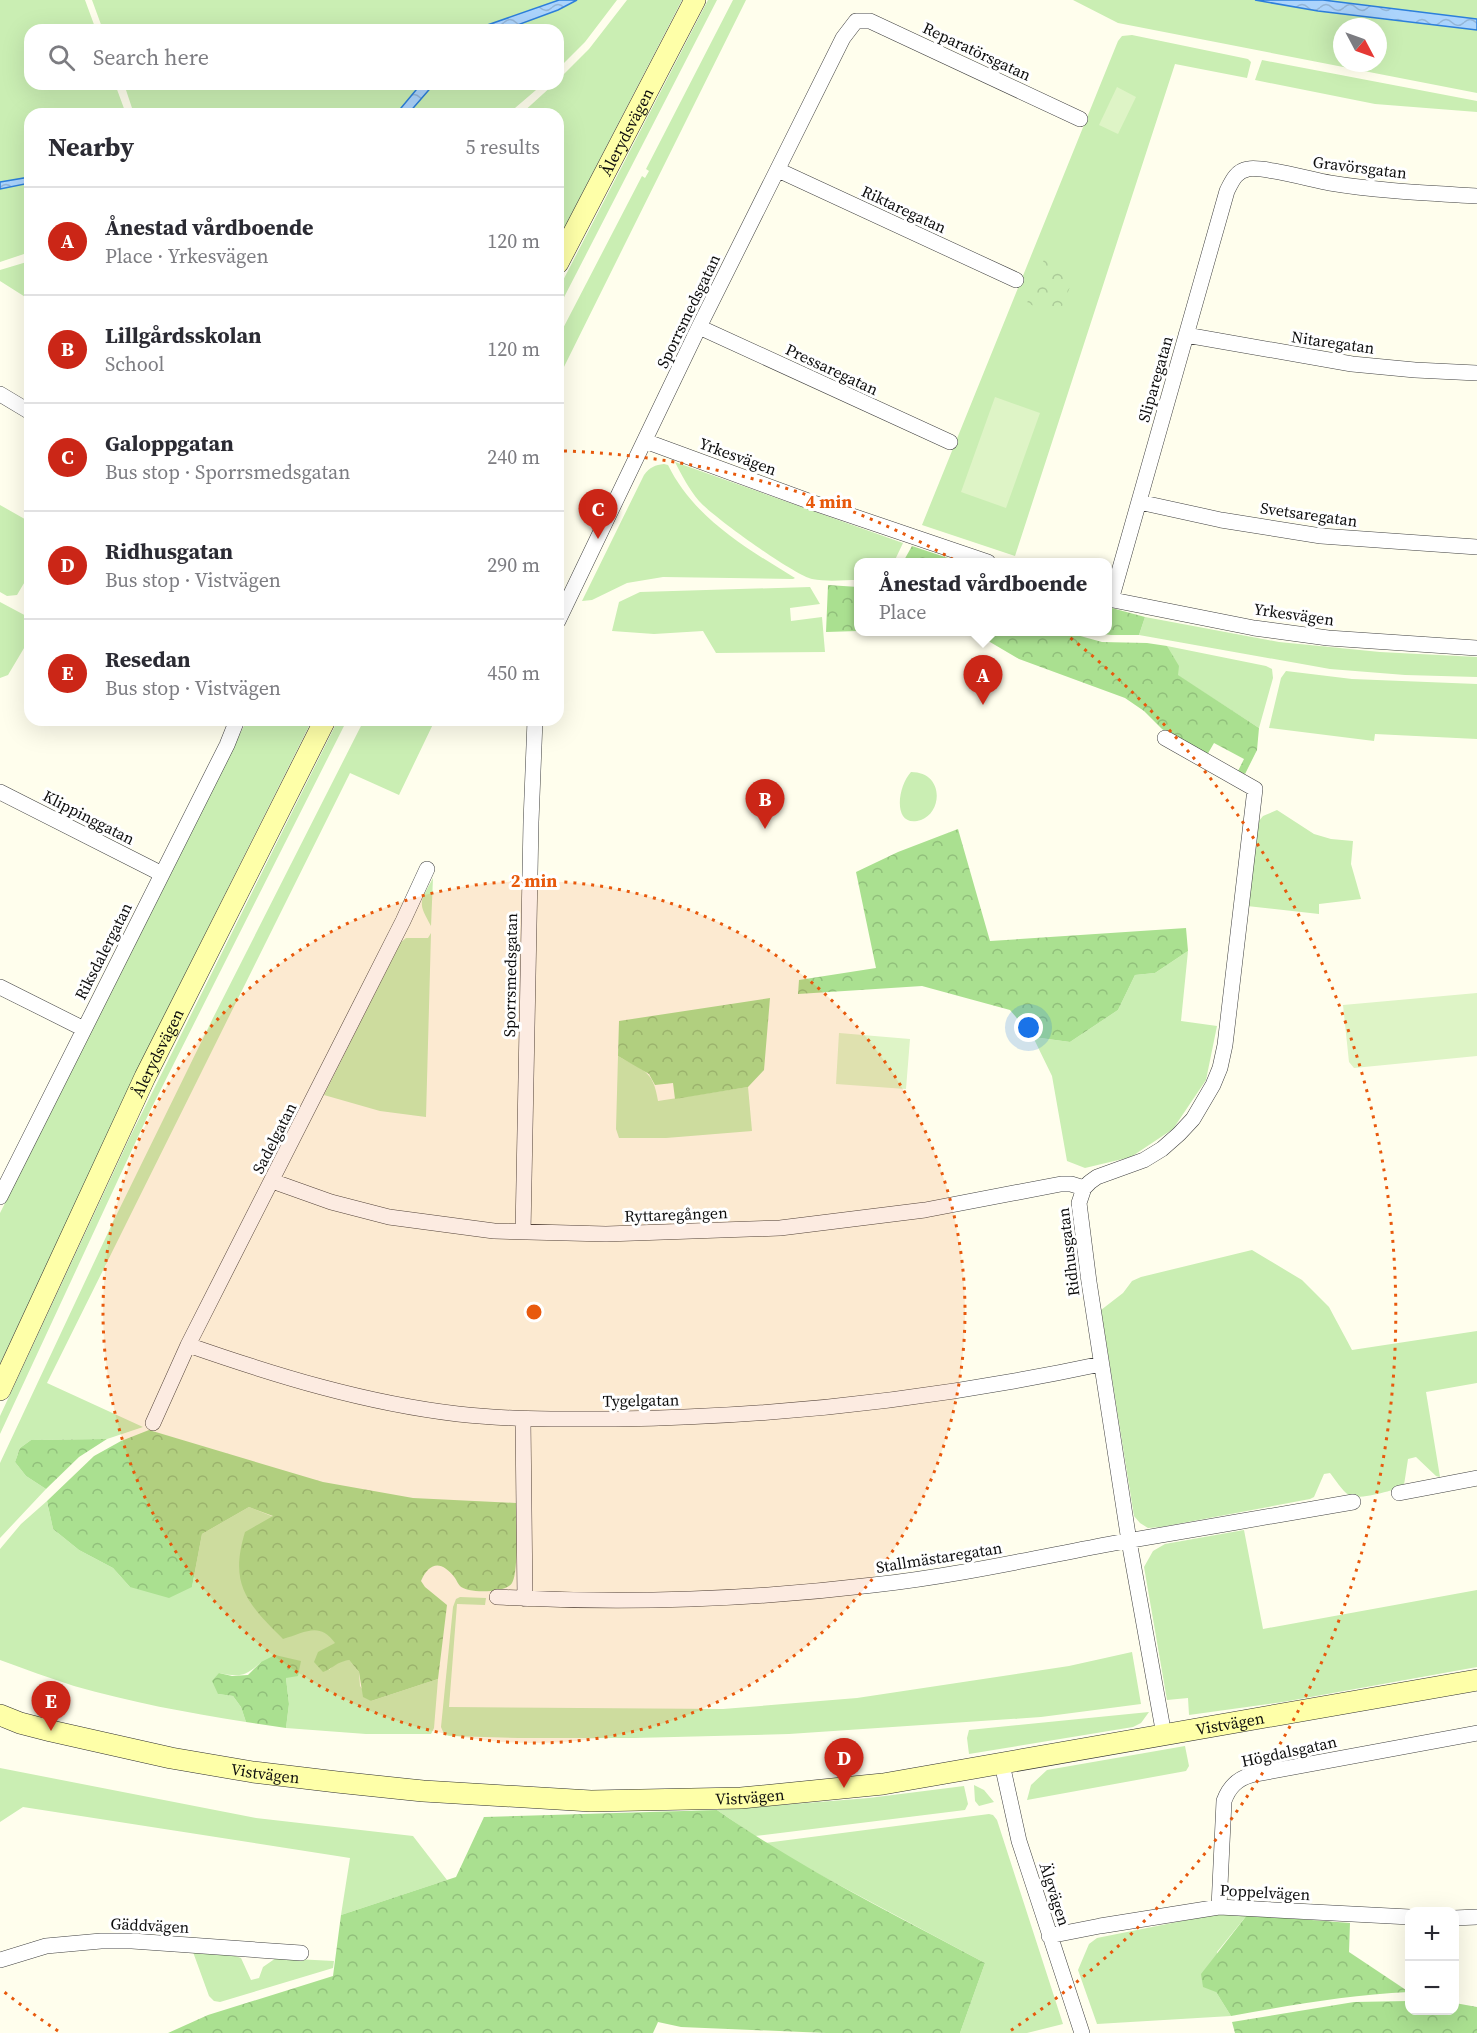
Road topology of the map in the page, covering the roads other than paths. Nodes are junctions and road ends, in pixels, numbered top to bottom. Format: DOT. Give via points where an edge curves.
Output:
graph roads {
  1 [pos="695,0"];
  2 [pos="856,21"];
  3 [pos="1080,119"];
  4 [pos="778,170"];
  5 [pos="1240,172"];
  6 [pos="1477,196"];
  7 [pos="564,251"];
  8 [pos="1016,280"];
  9 [pos="699,327"];
  10 [pos="1186,335"];
  11 [pos="1477,373"];
  12 [pos="0,394"];
  13 [pos="24,408"];
  14 [pos="645,441"];
  15 [pos="950,442"];
  16 [pos="1139,502"];
  17 [pos="1477,547"];
  18 [pos="976,558"];
  19 [pos="1112,590"];
  20 [pos="1112,601"];
  21 [pos="564,609"];
  22 [pos="1477,648"];
  23 [pos="234,726"];
  24 [pos="322,726"];
  25 [pos="535,726"];
  26 [pos="1165,738"];
  27 [pos="0,792"];
  28 [pos="428,869"];
  29 [pos="162,874"];
  30 [pos="0,987"];
  31 [pos="84,1029"];
  32 [pos="4,1179"];
  33 [pos="272,1181"];
  34 [pos="1084,1188"];
  35 [pos="0,1197"];
  36 [pos="523,1232"];
  37 [pos="188,1345"];
  38 [pos="1101,1364"];
  39 [pos="0,1390"];
  40 [pos="523,1420"];
  41 [pos="153,1422"];
  42 [pos="1477,1478"];
  43 [pos="1399,1493"];
  44 [pos="1353,1502"];
  45 [pos="1129,1541"];
  46 [pos="497,1597"];
  47 [pos="525,1599"];
  48 [pos="1477,1680"];
  49 [pos="6,1720"];
  50 [pos="1477,1733"];
  51 [pos="1164,1735"];
  52 [pos="1002,1764"];
  53 [pos="1219,1907"];
  54 [pos="1405,1917"];
  55 [pos="1477,1917"];
  56 [pos="1459,1918"];
  57 [pos="1049,1936"];
  58 [pos="301,1953"];
  59 [pos="0,1960"];
  60 [pos="1082,2033"];
  1 -- 7 [label="main road, Ålerydsvägen"];
  2 -- 3 [label="street, Reparatörsgatan" via="870,21"];
  2 -- 4 [label="street, Sporrsmedsgatan" via="843,38"];
  4 -- 8 [label="street, Riktaregatan"];
  4 -- 9 [label="street, Sporrsmedsgatan"];
  5 -- 6 [label="street, Gravörsgatan" via="1257,168 1332,183"];
  5 -- 10 [label="street, Sliparegatan" via="1227,191"];
  9 -- 14 [label="street, Sporrsmedsgatan"];
  9 -- 15 [label="street, Pressaregatan"];
  10 -- 11 [label="street, Nitaregatan" via="1352,364"];
  10 -- 16 [label="street, Sliparegatan"];
  12 -- 13 [label="street"];
  14 -- 18 [label="street, Yrkesvägen"];
  14 -- 21 [label="street, Sporrsmedsgatan"];
  16 -- 17 [label="street, Svetsaregatan" via="1321,536"];
  16 -- 19 [label="street, Sliparegatan"];
  20 -- 22 [label="street, Yrkesvägen" via="1328,638"];
  23 -- 29 [label="street, Riksdalergatan"];
  24 -- 39 [label="main road, Ålerydsvägen" via="145,1077"];
  25 -- 36 [label="street, Sporrsmedsgatan"];
  26 -- 34 [label="street, Ridhusgatan" via="1255,789 1220,1068 1193,1119 1179,1134 1144,1160 1097,1177"];
  27 -- 29 [label="street, Klippinggatan"];
  28 -- 33 [label="street, Sadelgatan"];
  29 -- 31 [label="street, Riksdalergatan"];
  30 -- 31 [label="street"];
  31 -- 32 [label="street, Riksdalergatan"];
  32 -- 35 [label="street, Riksdalergatan"];
  33 -- 36 [label="street, Ryttaregången" via="331,1202 389,1216 455,1227"];
  33 -- 37 [label="street, Sadelgatan"];
  34 -- 36 [label="street, Ryttaregången" via="1061,1184 925,1210 780,1228 606,1234"];
  34 -- 38 [label="street, Ridhusgatan" via="1079,1212"];
  37 -- 40 [label="street, Tygelgatan" via="350,1395 458,1414"];
  37 -- 41 [label="street, Sadelgatan"];
  38 -- 40 [label="street, Tygelgatan" via="832,1407 666,1418"];
  38 -- 45 [label="street, Ridhusgatan"];
  40 -- 47 [label="street"];
  42 -- 43 [label="street"];
  44 -- 45 [label="street, Stallmästaregatan"];
  45 -- 47 [label="street, Stallmästaregatan" via="956,1574 798,1593 615,1601"];
  45 -- 51 [label="street, Ridhusgatan"];
  46 -- 47 [label="street, Stallmästaregatan"];
  48 -- 51 [label="main road, Vistvägen"];
  49 -- 52 [label="main road, Vistvägen" via="136,1751 253,1772 423,1791 580,1800 741,1798 883,1784"];
  50 -- 53 [label="street, Högdalsgatan" via="1251,1774 1238,1780 1229,1788 1224,1801"];
  51 -- 52 [label="main road, Vistvägen"];
  52 -- 57 [label="street, Älgvägen" via="1019,1841"];
  53 -- 54 [label="street, Poppelvägen"];
  53 -- 57 [label="street, Poppelvägen"];
  55 -- 56 [label="street"];
  57 -- 60 [label="street, Älgvägen"];
  58 -- 59 [label="street, Gäddvägen" via="101,1941 46,1946"];
}
